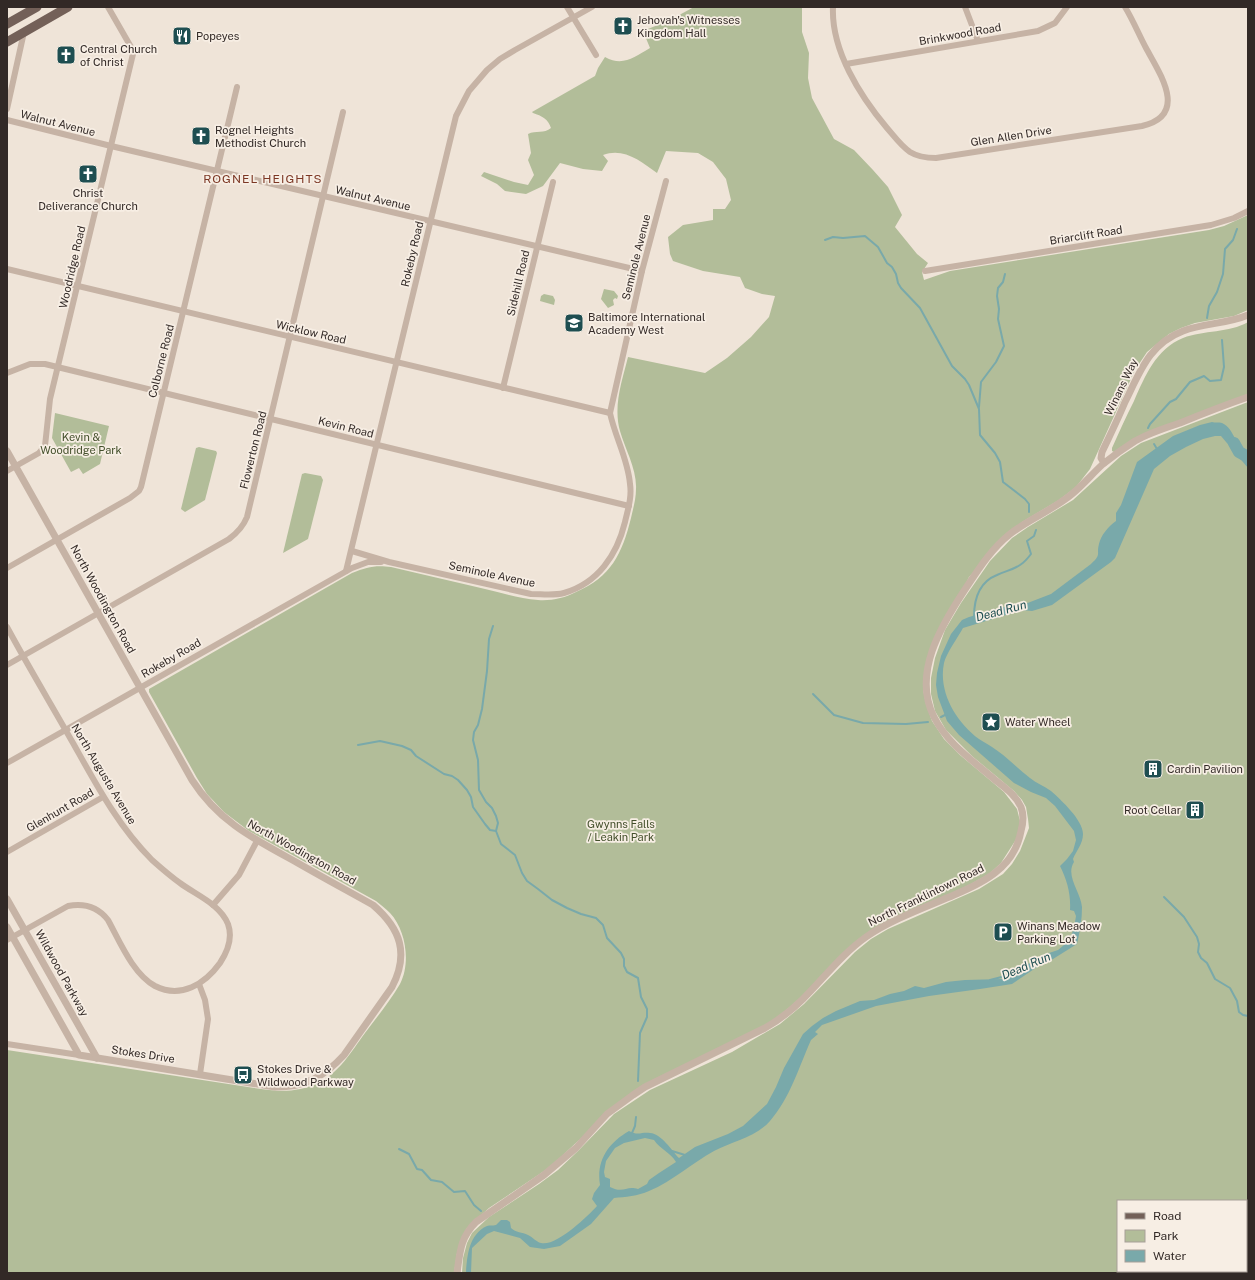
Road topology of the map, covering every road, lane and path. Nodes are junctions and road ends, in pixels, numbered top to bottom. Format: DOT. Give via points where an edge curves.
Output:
graph roads {
  1 [pos="37,7"];
  2 [pos="68,7"];
  3 [pos="108,7"];
  4 [pos="567,7"];
  5 [pos="592,7"];
  6 [pos="833,7"];
  7 [pos="965,7"];
  8 [pos="1067,7"];
  9 [pos="1125,7"];
  10 [pos="574,18"];
  11 [pos="7,24"];
  12 [pos="24,32"];
  13 [pos="978,41"];
  14 [pos="7,42"];
  15 [pos="596,55"];
  16 [pos="846,64"];
  17 [pos="237,87"];
  18 [pos="7,109"];
  19 [pos="343,112"];
  20 [pos="7,120"];
  21 [pos="111,146"];
  22 [pos="217,171"];
  23 [pos="666,181"];
  24 [pos="553,182"];
  25 [pos="323,196"];
  26 [pos="1248,211"];
  27 [pos="430,221"];
  28 [pos="536,246"];
  29 [pos="7,269"];
  30 [pos="642,270"];
  31 [pos="925,271"];
  32 [pos="77,286"];
  33 [pos="184,312"];
  34 [pos="1248,315"];
  35 [pos="290,337"];
  36 [pos="396,363"];
  37 [pos="58,367"];
  38 [pos="7,374"];
  39 [pos="503,388"];
  40 [pos="164,393"];
  41 [pos="1248,397"];
  42 [pos="610,414"];
  43 [pos="271,419"];
  44 [pos="376,444"];
  45 [pos="7,451"];
  46 [pos="1106,462"];
  47 [pos="16,466"];
  48 [pos="7,471"];
  49 [pos="629,506"];
  50 [pos="57,540"];
  51 [pos="352,551"];
  52 [pos="389,562"];
  53 [pos="7,568"];
  54 [pos="346,571"];
  55 [pos="98,613"];
  56 [pos="7,627"];
  57 [pos="23,656"];
  58 [pos="7,665"];
  59 [pos="140,688"];
  60 [pos="65,730"];
  61 [pos="7,763"];
  62 [pos="103,796"];
  63 [pos="257,841"];
  64 [pos="7,852"];
  65 [pos="7,899"];
  66 [pos="213,905"];
  67 [pos="7,927"];
  68 [pos="25,930"];
  69 [pos="10,939"];
  70 [pos="199,984"];
  71 [pos="7,1044"];
  72 [pos="79,1055"];
  73 [pos="97,1058"];
  74 [pos="200,1074"];
  75 [pos="275,1087"];
  76 [pos="457,1273"];
  1 -- 11 [label="main road"];
  2 -- 12 [label="main road"];
  3 -- 21 [label="street, Woodridge Road" via="133,54"];
  4 -- 10 [label="street"];
  5 -- 10 [label="street, Rokeby Road"];
  6 -- 16 [label="street, Glen Allen Drive" via="835,36"];
  7 -- 13 [label="street"];
  8 -- 13 [label="street, Brinkwood Road" via="1055,22 1042,30"];
  9 -- 16 [label="street, Glen Allen Drive" via="1167,91 1168,100 1164,113 1155,121 1142,126 926,158 910,152 894,136 869,106"];
  10 -- 15 [label="street"];
  10 -- 27 [label="street, Rokeby Road" via="500,59 469,90 456,116"];
  12 -- 14 [label="main road"];
  12 -- 18 [label="street"];
  13 -- 16 [label="street, Brinkwood Road"];
  17 -- 22 [label="street, Colborne Road"];
  19 -- 25 [label="street, Flowerton Road"];
  20 -- 21 [label="street, Walnut Avenue"];
  21 -- 22 [label="street, Walnut Avenue"];
  21 -- 32 [label="street, Woodridge Road"];
  22 -- 25 [label="street, Walnut Avenue"];
  22 -- 33 [label="street, Colborne Road"];
  23 -- 30 [label="street, Seminole Avenue"];
  24 -- 28 [label="street, Sidehill Road"];
  25 -- 27 [label="street, Walnut Avenue"];
  25 -- 35 [label="street, Flowerton Road"];
  26 -- 31 [label="street, Briarclift Road" via="1211,225"];
  27 -- 28 [label="street, Walnut Avenue"];
  27 -- 36 [label="street, Rokeby Road"];
  28 -- 30 [label="street, Walnut Avenue"];
  28 -- 39 [label="street, Sidehill Road"];
  29 -- 32 [label="street, Wicklow Road"];
  30 -- 42 [label="street, Seminole Avenue"];
  32 -- 33 [label="street, Wicklow Road"];
  32 -- 37 [label="street, Woodridge Road"];
  33 -- 35 [label="street, Wicklow Road"];
  33 -- 40 [label="street, Colborne Road"];
  34 -- 46 [label="street, Winans Way" via="1183,331 1168,338 1157,348 1146,360 1102,452"];
  35 -- 36 [label="street, Wicklow Road"];
  35 -- 43 [label="street, Flowerton Road"];
  36 -- 39 [label="street, Wicklow Road"];
  36 -- 44 [label="street, Rokeby Road"];
  37 -- 38 [label="street, Kevin Road" via="37,363 23,366"];
  37 -- 40 [label="street, Kevin Road"];
  37 -- 47 [label="street, Woodridge Road" via="50,398 45,446 39,453"];
  39 -- 42 [label="street, Wicklow Road"];
  40 -- 43 [label="street, Kevin Road"];
  40 -- 50 [label="street, Colborne Road" via="139,491"];
  41 -- 46 [label="street, North Franklintown Road" via="1153,433 1136,441"];
  42 -- 49 [label="street, Seminole Avenue" via="629,473"];
  43 -- 44 [label="street, Kevin Road"];
  43 -- 55 [label="street, Flowerton Road" via="247,517 241,529 229,539"];
  44 -- 49 [label="street, Kevin Road"];
  44 -- 51 [label="street, Rokeby Road"];
  45 -- 47 [label="street, North Woodington Road"];
  46 -- 76 [label="street, North Franklintown Road" via="1064,500 1023,525 998,545 976,572 946,619 929,662 927,692 930,708 938,724 950,740 1011,794 1021,807 1021,832 1015,849 1006,863 978,884 867,936 777,1021 645,1087 607,1114 576,1148 544,1175 486,1214 468,1230 460,1247"];
  47 -- 48 [label="street, Woodridge Road"];
  47 -- 50 [label="street, North Woodington Road"];
  49 -- 52 [label="street, Seminole Avenue" via="622,532 609,561 594,578 564,592 531,594"];
  50 -- 53 [label="street, Colborne Road"];
  50 -- 55 [label="street, North Woodington Road"];
  51 -- 52 [label="street, Seminole Avenue"];
  51 -- 54 [label="street, Rokeby Road"];
  52 -- 54 [label="street, Rokeby Road" via="368,562"];
  54 -- 59 [label="street, Rokeby Road"];
  55 -- 57 [label="street, Flowerton Road"];
  55 -- 59 [label="street, North Woodington Road"];
  56 -- 57 [label="street, North Augusta Avenue"];
  57 -- 58 [label="street, Flowerton Road"];
  57 -- 60 [label="street, North Augusta Avenue"];
  59 -- 60 [label="street, Rokeby Road"];
  59 -- 63 [label="street, North Woodington Road" via="192,780 205,798 226,820"];
  60 -- 61 [label="street, Rokeby Road"];
  60 -- 62 [label="street, North Augusta Avenue"];
  62 -- 64 [label="street, Glenhunt Road"];
  62 -- 66 [label="street, North Augusta Avenue" via="126,830 152,859 179,883"];
  63 -- 66 [label="street" via="239,875"];
  63 -- 75 [label="street, North Woodington Road" via="382,912 395,931 402,954 398,975 392,987 335,1065 310,1082"];
  65 -- 68 [label="street, Wildwood Parkway"];
  66 -- 70 [label="street, North Augusta Avenue" via="225,918 230,941 218,966"];
  67 -- 69 [label="street"];
  68 -- 69 [label="street"];
  68 -- 70 [label="street" via="68,906 91,907 104,915 135,967 150,982 176,991"];
  68 -- 73 [label="street, Wildwood Parkway"];
  69 -- 72 [label="street"];
  70 -- 74 [label="street" via="208,1019"];
  71 -- 72 [label="street, Stokes Drive"];
  72 -- 73 [label="street, Stokes Drive"];
  73 -- 74 [label="street, Stokes Drive"];
  74 -- 75 [label="street, Stokes Drive"];
}
